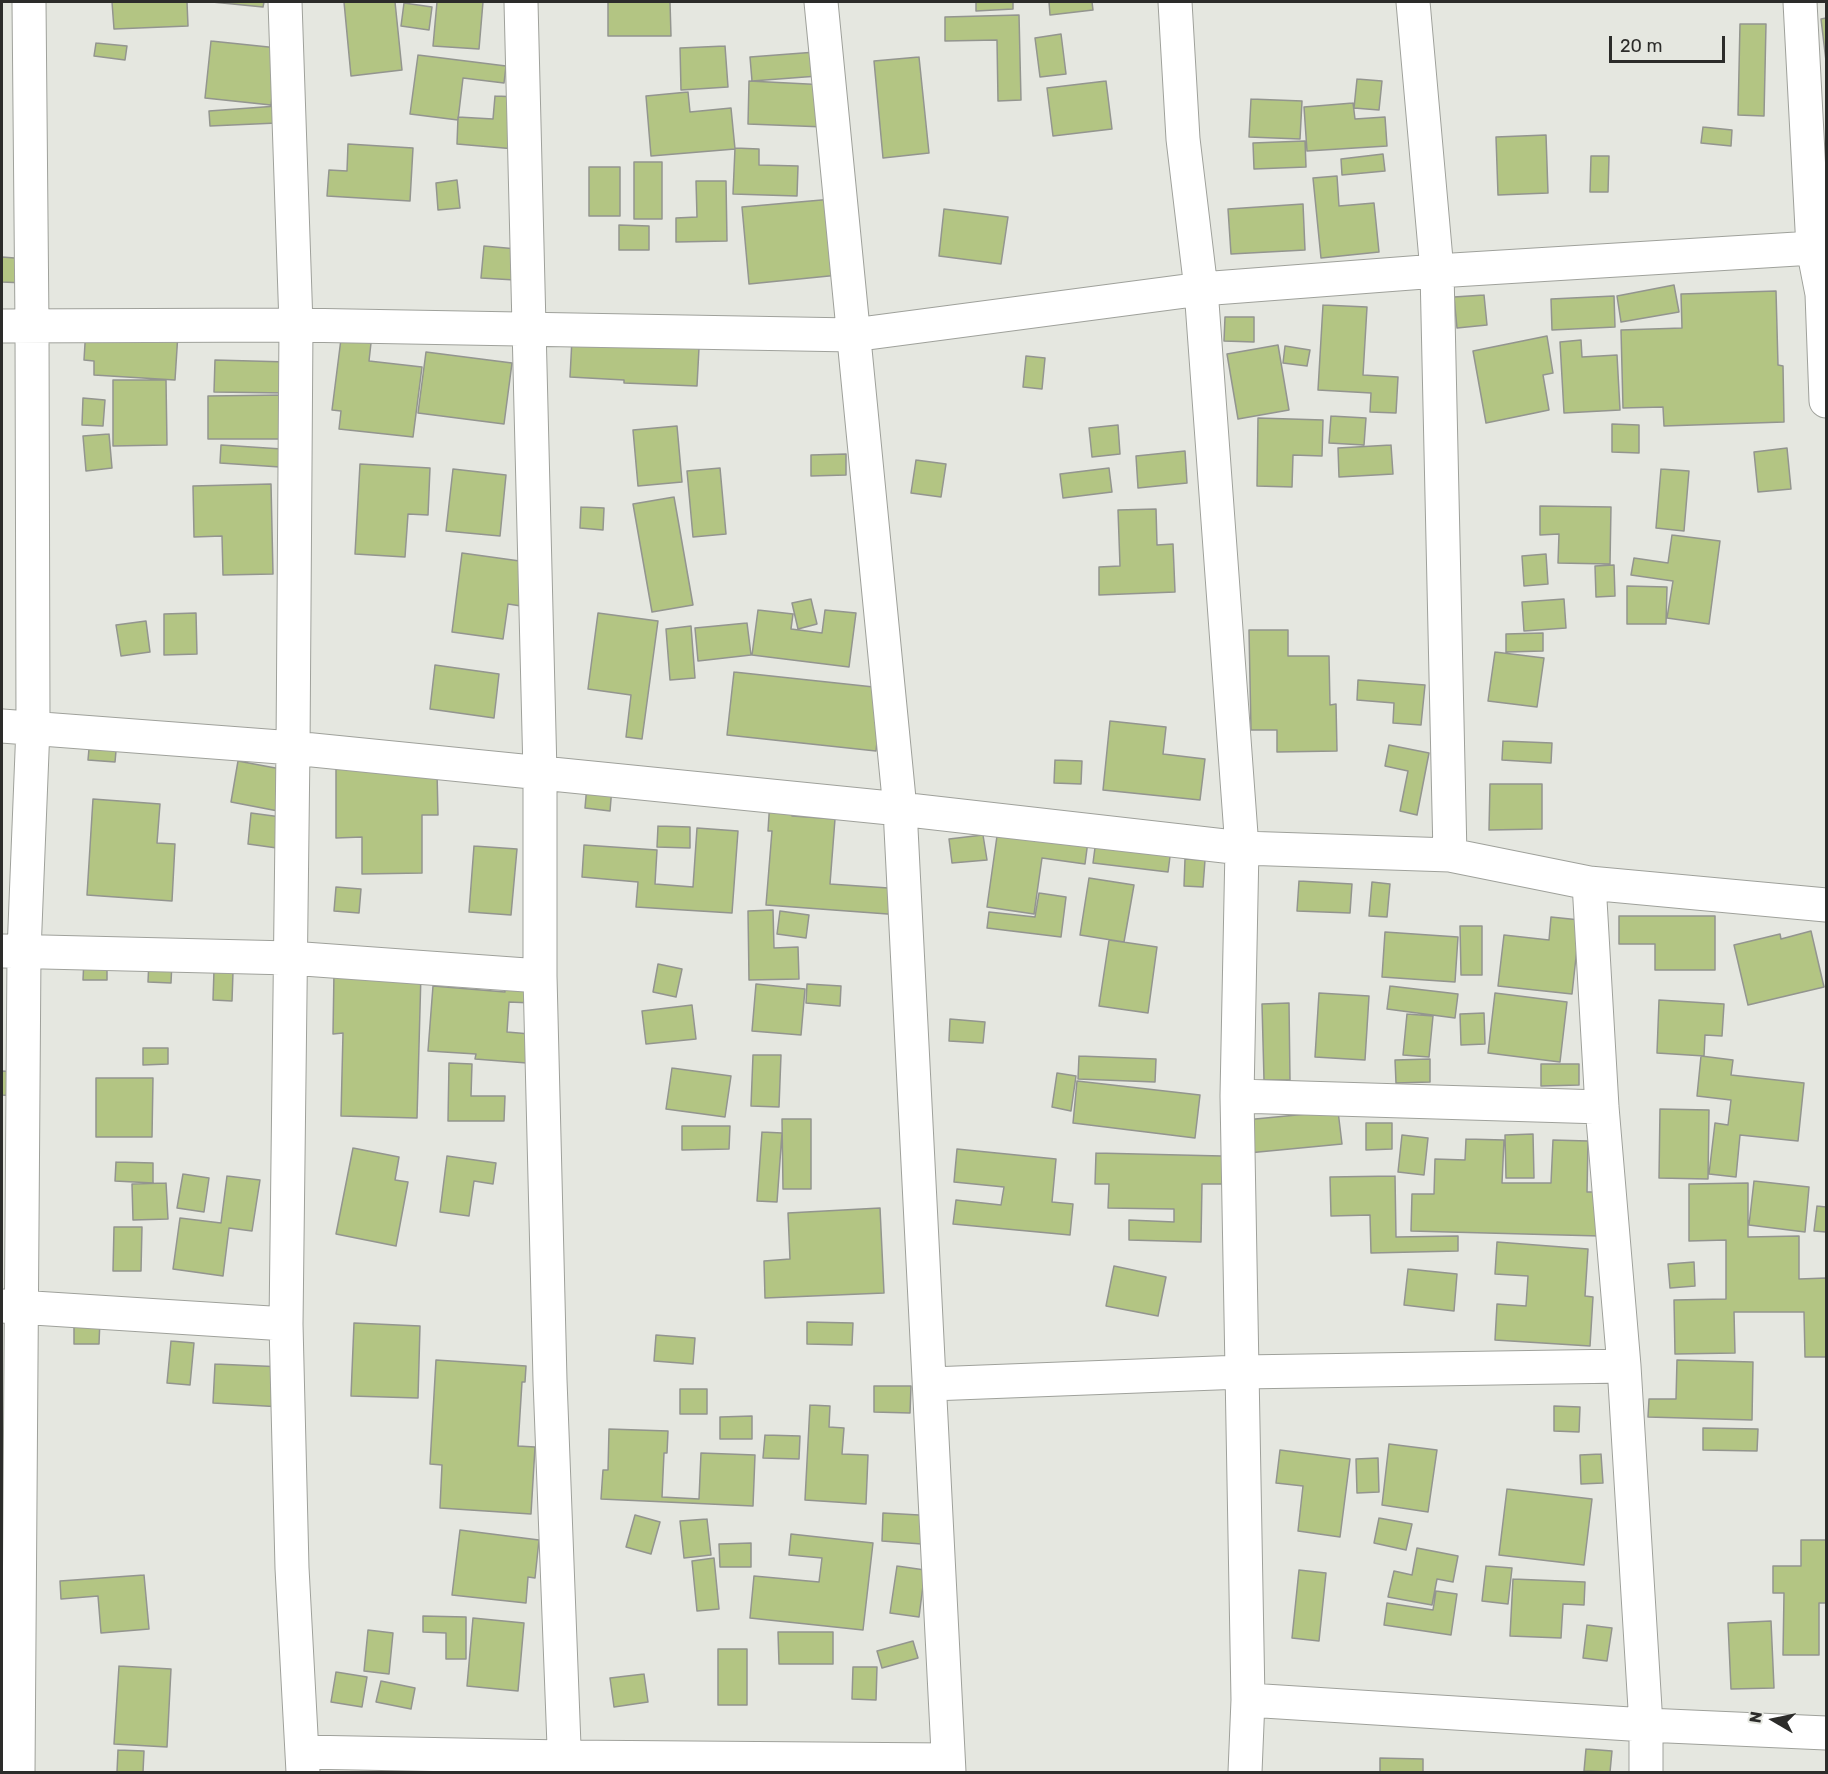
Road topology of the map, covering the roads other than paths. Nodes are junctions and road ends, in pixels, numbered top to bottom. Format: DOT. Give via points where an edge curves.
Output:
graph roads {
  1 [pos="29,2"];
  2 [pos="285,2"];
  3 [pos="521,2"];
  4 [pos="820,2"];
  5 [pos="1175,2"];
  6 [pos="1413,2"];
  7 [pos="1800,2"];
  8 [pos="1813,248"];
  9 [pos="1437,271"];
  10 [pos="1202,289"];
  11 [pos="1824,293"];
  12 [pos="296,325"];
  13 [pos="17,326"];
  14 [pos="528,330"];
  15 [pos="854,335"];
  16 [pos="1827,401"];
  17 [pos="17,726"];
  18 [pos="293,748"];
  19 [pos="540,773"];
  20 [pos="900,809"];
  21 [pos="1242,848"];
  22 [pos="1450,855"];
  23 [pos="1589,883"];
  24 [pos="1827,905"];
  25 [pos="13,952"];
  26 [pos="290,958"];
  27 [pos="540,976"];
  28 [pos="1237,1096"];
  29 [pos="1602,1107"];
  30 [pos="11,1306"];
  31 [pos="286,1324"];
  32 [pos="1624,1366"];
  33 [pos="1242,1372"];
  34 [pos="931,1384"];
  35 [pos="10,1633"];
  36 [pos="1248,1700"];
  37 [pos="1646,1725"];
  38 [pos="1827,1733"];
  39 [pos="303,1762"];
  40 [pos="565,1765"];
  41 [pos="949,1766"];
  42 [pos="18,1773"];
  43 [pos="1245,1773"];
  44 [pos="1646,1773"];
  1 -- 13 [label="street"];
  2 -- 12 [label="street"];
  3 -- 14 [label="street"];
  4 -- 15 [label="street"];
  5 -- 10 [label="street" via="1183,139"];
  6 -- 9 [label="street"];
  7 -- 8 [label="street"];
  8 -- 9 [label="street"];
  8 -- 11 [label="street"];
  9 -- 10 [label="street"];
  9 -- 22 [label="street"];
  10 -- 15 [label="street"];
  10 -- 21 [label="street"];
  11 -- 16 [label="street"];
  12 -- 13 [label="street"];
  12 -- 14 [label="street"];
  12 -- 18 [label="street"];
  13 -- 17 [label="street"];
  14 -- 15 [label="street"];
  14 -- 19 [label="street"];
  15 -- 20 [label="street"];
  17 -- 18 [label="street"];
  17 -- 25 [label="street"];
  18 -- 19 [label="street"];
  18 -- 26 [label="street"];
  19 -- 20 [label="street"];
  19 -- 27 [label="street"];
  20 -- 21 [label="street"];
  20 -- 34 [label="street"];
  21 -- 22 [label="street"];
  21 -- 28 [label="street"];
  22 -- 23 [label="street"];
  23 -- 24 [label="street"];
  23 -- 29 [label="street"];
  25 -- 26 [label="street"];
  25 -- 30 [label="street"];
  26 -- 27 [label="street"];
  26 -- 31 [label="street"];
  27 -- 40 [label="street"];
  28 -- 29 [label="street"];
  28 -- 33 [label="street"];
  29 -- 32 [label="street"];
  30 -- 31 [label="street"];
  30 -- 35 [label="street"];
  31 -- 39 [label="street" via="292,1568"];
  32 -- 33 [label="street"];
  32 -- 37 [label="street"];
  33 -- 34 [label="street"];
  33 -- 36 [label="street"];
  34 -- 41 [label="street"];
  35 -- 42 [label="street"];
  36 -- 37 [label="street"];
  36 -- 43 [label="street"];
  37 -- 38 [label="street"];
  37 -- 44 [label="street"];
  39 -- 40 [label="street"];
  40 -- 41 [label="street"];
}
